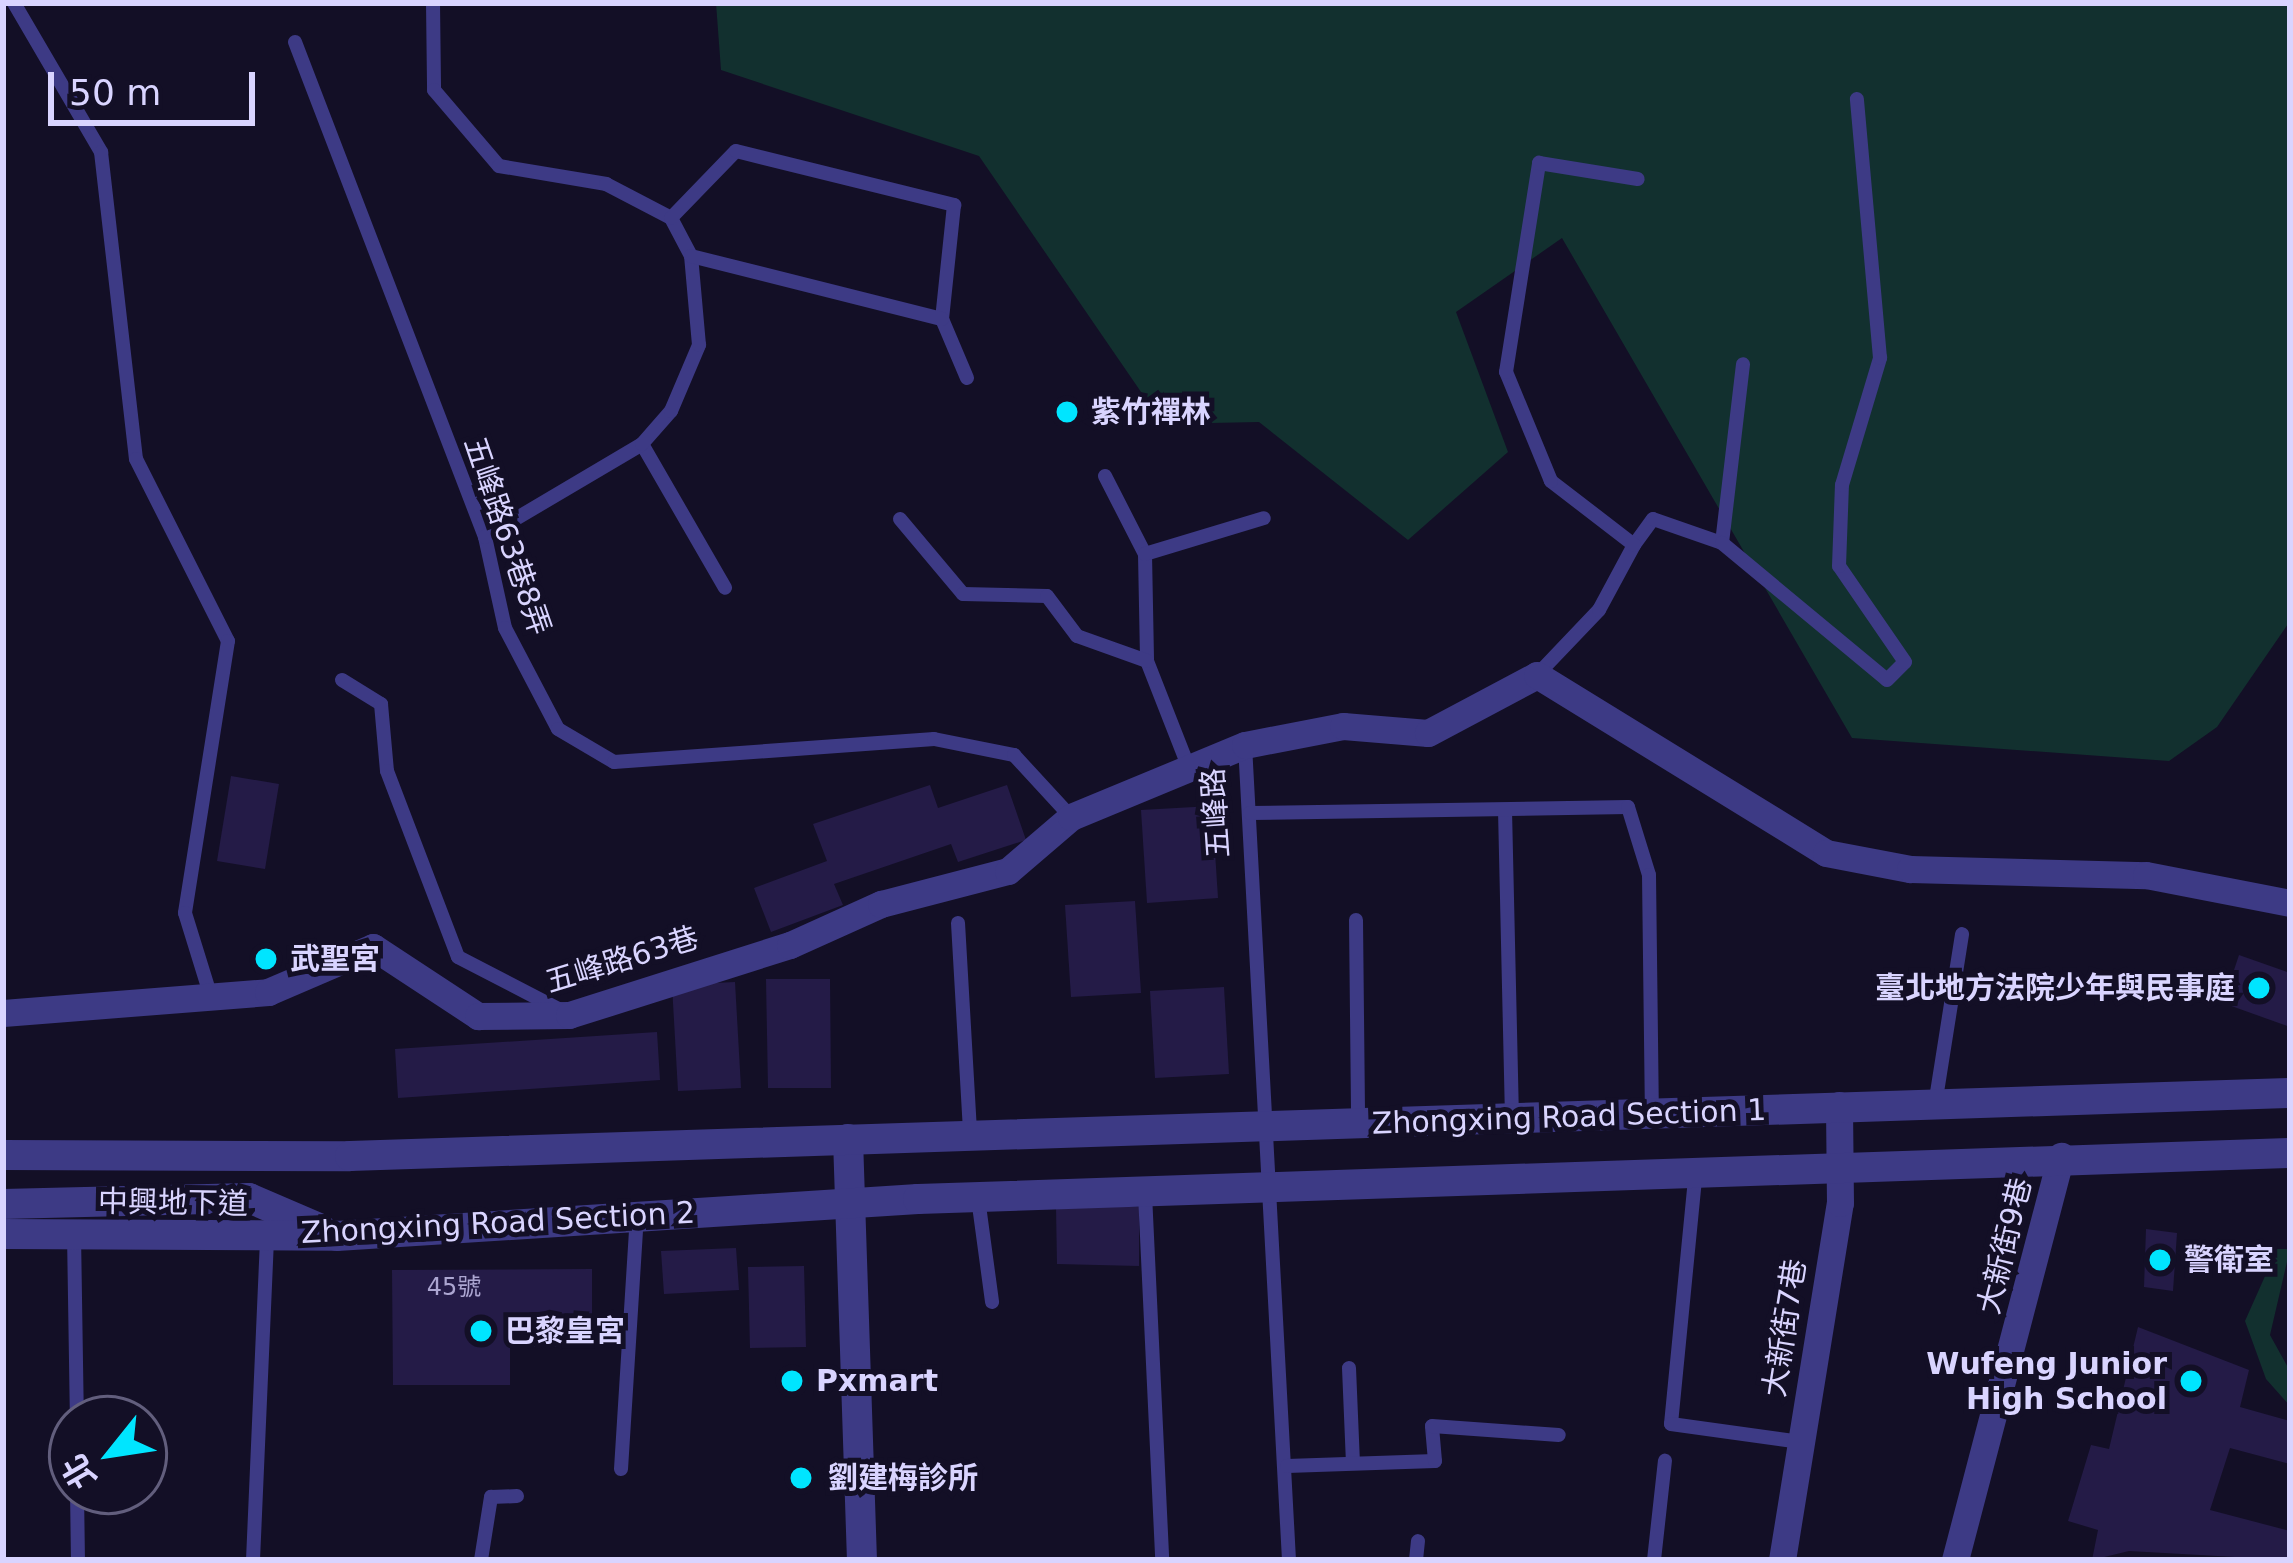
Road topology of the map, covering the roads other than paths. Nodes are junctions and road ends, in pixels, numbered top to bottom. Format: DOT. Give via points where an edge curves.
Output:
graph roads {
  1 [pos="14,3"];
  2 [pos="433,3"];
  3 [pos="296,42"];
  4 [pos="1857,99"];
  5 [pos="1638,179"];
  6 [pos="671,218"];
  7 [pos="692,256"];
  8 [pos="942,319"];
  9 [pos="1743,364"];
  10 [pos="967,377"];
  11 [pos="642,444"];
  12 [pos="1105,476"];
  13 [pos="1264,518"];
  14 [pos="900,519"];
  15 [pos="484,537"];
  16 [pos="1722,543"];
  17 [pos="1634,544"];
  18 [pos="1145,554"];
  19 [pos="724,588"];
  20 [pos="1147,661"];
  21 [pos="1537,675"];
  22 [pos="341,680"];
  23 [pos="1245,746"];
  24 [pos="1190,768"];
  25 [pos="1504,810"];
  26 [pos="1250,813"];
  27 [pos="1071,817"];
  28 [pos="2290,903"];
  29 [pos="1356,920"];
  30 [pos="958,923"];
  31 [pos="1963,934"];
  32 [pos="211,997"];
  33 [pos="3,1013"];
  34 [pos="569,1015"];
  35 [pos="2290,1093"];
  36 [pos="1840,1105"];
  37 [pos="1935,1105"];
  38 [pos="1652,1114"];
  39 [pos="1512,1120"];
  40 [pos="1358,1126"];
  41 [pos="1270,1128"];
  42 [pos="970,1132"];
  43 [pos="848,1139"];
  44 [pos="2290,1153"];
  45 [pos="3,1155"];
  46 [pos="2061,1156"];
  47 [pos="1840,1171"];
  48 [pos="1695,1179"];
  49 [pos="1275,1190"];
  50 [pos="1145,1194"];
  51 [pos="978,1198"];
  52 [pos="3,1204"];
  53 [pos="850,1204"];
  54 [pos="637,1215"];
  55 [pos="3,1234"];
  56 [pos="74,1234"];
  57 [pos="267,1235"];
  58 [pos="337,1236"];
  59 [pos="992,1302"];
  60 [pos="1349,1369"];
  61 [pos="77,1395"];
  62 [pos="1559,1435"];
  63 [pos="1801,1442"];
  64 [pos="1665,1461"];
  65 [pos="1353,1463"];
  66 [pos="1287,1466"];
  67 [pos="621,1469"];
  68 [pos="518,1496"];
  69 [pos="77,1515"];
  70 [pos="1418,1541"];
  71 [pos="78,1560"];
  72 [pos="253,1560"];
  73 [pos="481,1560"];
  74 [pos="862,1560"];
  75 [pos="1162,1560"];
  76 [pos="1289,1560"];
  77 [pos="1416,1560"];
  78 [pos="1654,1560"];
  79 [pos="1782,1560"];
  80 [pos="1954,1560"];
  1 -- 32 [label="lane" via="101,152 136,459 228,641 185,913"];
  2 -- 6 [label="lane" via="434,90 499,166 606,184"];
  3 -- 15 [label="lane, 五峰路63巷8弄"];
  4 -- 16 [label="lane" via="1880,358 1843,485 1839,566 1906,662 1887,680"];
  5 -- 17 [label="lane" via="1539,163 1506,372 1551,481"];
  6 -- 7 [label="lane"];
  6 -- 8 [label="lane" via="736,151 954,205"];
  7 -- 8 [label="lane"];
  7 -- 11 [label="lane" via="699,345 670,411"];
  8 -- 10 [label="lane"];
  9 -- 16 [label="lane"];
  11 -- 15 [label="lane"];
  11 -- 19 [label="lane"];
  12 -- 18 [label="lane"];
  13 -- 18 [label="lane"];
  14 -- 20 [label="lane" via="963,594 1047,596 1077,636"];
  15 -- 27 [label="lane, 五峰路63巷8弄" via="505,628 558,729 614,762 934,740 1014,755"];
  16 -- 17 [label="lane" via="1654,519"];
  17 -- 21 [label="lane" via="1599,610"];
  18 -- 20 [label="lane"];
  20 -- 24 [label="lane"];
  21 -- 23 [label="street, 五峰路" via="1428,733 1343,725"];
  21 -- 28 [label="street" via="1826,853 1910,869 2146,875"];
  22 -- 34 [label="lane" via="381,704 387,771 458,957"];
  23 -- 24 [label="street, 五峰路63巷"];
  23 -- 26 [label="lane, 五峰路"];
  24 -- 27 [label="street, 五峰路63巷"];
  25 -- 26 [label="lane"];
  25 -- 38 [label="lane" via="1628,807 1649,875"];
  25 -- 39 [label="lane"];
  26 -- 41 [label="lane, 五峰路"];
  27 -- 34 [label="street, 五峰路63巷" via="1008,871 880,904"];
  29 -- 40 [label="lane"];
  30 -- 42 [label="lane"];
  31 -- 37 [label="lane"];
  32 -- 33 [label="street, 五峰路63巷"];
  32 -- 34 [label="street, 五峰路63巷" via="268,992 373,946 478,1016"];
  35 -- 37 [label="street, Zhongxing Road Section 1"];
  36 -- 37 [label="street, Zhongxing Road Section 1"];
  36 -- 38 [label="street, Zhongxing Road Section 1"];
  36 -- 47 [label="street, 大新街7巷"];
  38 -- 39 [label="street, Zhongxing Road Section 1"];
  39 -- 40 [label="street, Zhongxing Road Section 1"];
  40 -- 41 [label="street, Zhongxing Road Section 1"];
  41 -- 42 [label="street, Zhongxing Road Section 1"];
  41 -- 49 [label="lane, 五峰路"];
  42 -- 43 [label="street, Zhongxing Road Section 1"];
  43 -- 45 [label="street"];
  43 -- 53 [label="street"];
  44 -- 46 [label="street"];
  46 -- 47 [label="street"];
  46 -- 80 [label="street, 大新街9巷"];
  47 -- 48 [label="street"];
  47 -- 63 [label="street, 大新街7巷"];
  48 -- 49 [label="street"];
  48 -- 63 [label="lane" via="1671,1424"];
  49 -- 50 [label="street"];
  49 -- 66 [label="lane, 五峰路"];
  50 -- 51 [label="street"];
  50 -- 75 [label="lane"];
  51 -- 53 [label="street"];
  51 -- 59 [label="lane"];
  52 -- 58 [label="street, 中興地下道" via="249,1198"];
  53 -- 54 [label="street, Zhongxing Road Section 2"];
  53 -- 74 [label="street"];
  54 -- 58 [label="street, Zhongxing Road Section 2"];
  54 -- 67 [label="lane"];
  55 -- 56 [label="street, Zhongxing Road Section 2"];
  56 -- 57 [label="street, Zhongxing Road Section 2"];
  56 -- 61 [label="lane"];
  57 -- 58 [label="street, Zhongxing Road Section 2"];
  57 -- 72 [label="lane"];
  60 -- 65 [label="lane"];
  62 -- 65 [label="lane" via="1432,1426 1435,1461"];
  63 -- 79 [label="street, 大新街7巷"];
  64 -- 78 [label="lane"];
  65 -- 66 [label="lane"];
  66 -- 76 [label="lane, 五峰路"];
  68 -- 73 [label="lane" via="490,1497"];
  69 -- 71 [label="lane"];
  70 -- 77 [label="lane"];
}
